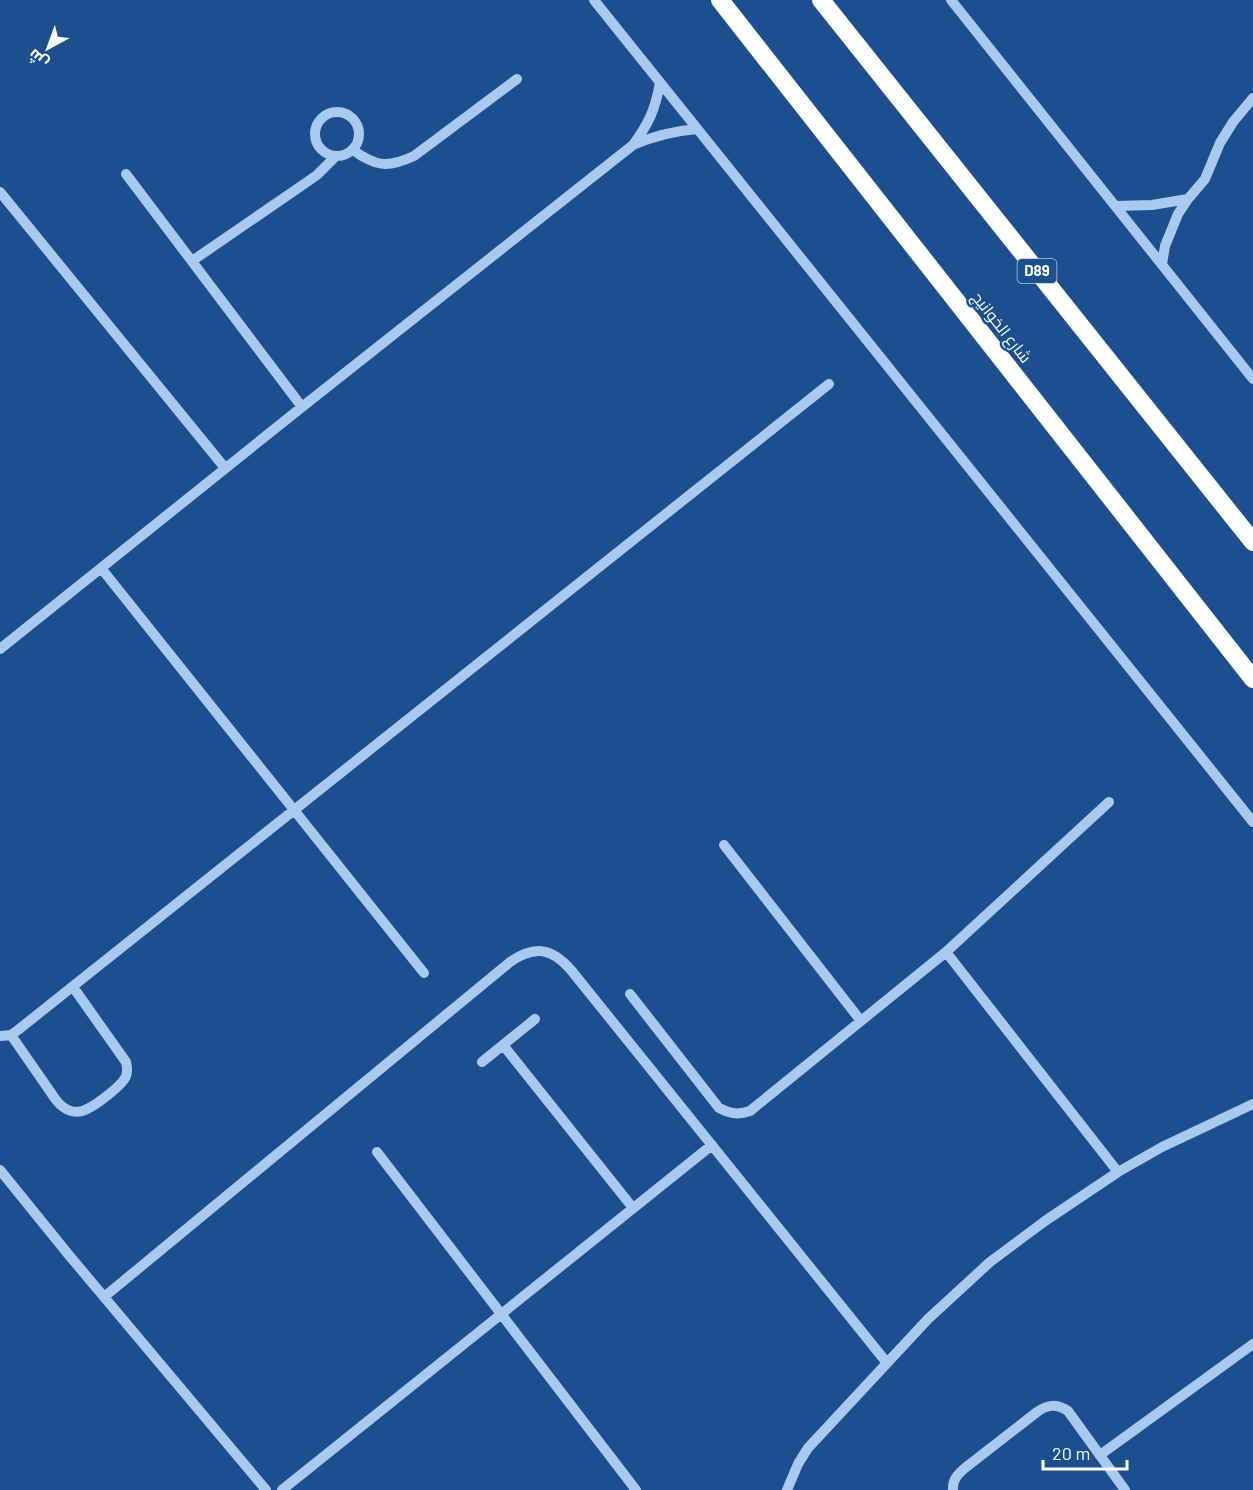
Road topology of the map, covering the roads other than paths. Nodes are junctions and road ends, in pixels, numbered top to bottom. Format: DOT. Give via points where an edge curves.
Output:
graph roads {
  1 [pos="594,0"];
  2 [pos="720,0"];
  3 [pos="821,0"];
  4 [pos="951,0"];
  5 [pos="517,79"];
  6 [pos="660,83"];
  7 [pos="1253,98"];
  8 [pos="697,129"];
  9 [pos="633,145"];
  10 [pos="353,150"];
  11 [pos="335,157"];
  12 [pos="126,174"];
  13 [pos="0,192"];
  14 [pos="1188,199"];
  15 [pos="1116,206"];
  16 [pos="192,261"];
  17 [pos="1162,264"];
  18 [pos="1253,379"];
  19 [pos="829,384"];
  20 [pos="302,406"];
  21 [pos="225,468"];
  22 [pos="1253,542"];
  23 [pos="101,568"];
  24 [pos="0,649"];
  25 [pos="1253,679"];
  26 [pos="1109,802"];
  27 [pos="294,811"];
  28 [pos="1253,822"];
  29 [pos="724,845"];
  30 [pos="946,952"];
  31 [pos="424,973"];
  32 [pos="73,987"];
  33 [pos="630,994"];
  34 [pos="535,1019"];
  35 [pos="861,1021"];
  36 [pos="5,1036"];
  37 [pos="502,1045"];
  38 [pos="482,1062"];
  39 [pos="1253,1104"];
  40 [pos="712,1145"];
  41 [pos="377,1152"];
  42 [pos="0,1170"];
  43 [pos="1118,1172"];
  44 [pos="633,1208"];
  45 [pos="104,1297"];
  46 [pos="501,1314"];
  47 [pos="1253,1344"];
  48 [pos="887,1363"];
  49 [pos="1100,1455"];
  50 [pos="266,1490"];
  51 [pos="282,1490"];
  52 [pos="636,1490"];
  53 [pos="787,1490"];
  54 [pos="953,1490"];
  55 [pos="1125,1490"];
  1 -- 6 [label="street"];
  2 -- 25 [label="highway, شارع الخوانيج"];
  3 -- 22 [label="highway, D89"];
  4 -- 15 [label="street"];
  5 -- 10 [label="street" via="399,163 366,160"];
  6 -- 8 [label="street"];
  6 -- 9 [label="street" via="656,105"];
  7 -- 14 [label="street" via="1233,122 1205,179"];
  8 -- 9 [label="street" via="653,136"];
  8 -- 28 [label="street"];
  9 -- 20 [label="street"];
  10 -- 11 [label="street"];
  10 -- 11 [label="street" via="359,132 355,122 338,112 328,114 320,119 314,138 325,154"];
  11 -- 16 [label="street" via="307,182"];
  12 -- 16 [label="street"];
  13 -- 21 [label="street"];
  14 -- 15 [label="street"];
  14 -- 17 [label="street" via="1171,230"];
  15 -- 17 [label="street"];
  16 -- 20 [label="street"];
  17 -- 18 [label="street"];
  19 -- 27 [label="street"];
  20 -- 21 [label="street"];
  21 -- 23 [label="street"];
  23 -- 24 [label="street"];
  23 -- 27 [label="street"];
  26 -- 30 [label="street"];
  27 -- 31 [label="street"];
  27 -- 32 [label="street"];
  29 -- 35 [label="street"];
  30 -- 35 [label="street"];
  30 -- 43 [label="street"];
  32 -- 36 [label="street"];
  32 -- 36 [label="street" via="126,1062 127,1069 123,1082 83,1111 63,1108"];
  33 -- 35 [label="street" via="719,1108 729,1113 740,1114 759,1105"];
  34 -- 37 [label="street"];
  37 -- 38 [label="street"];
  37 -- 44 [label="street"];
  39 -- 43 [label="street"];
  40 -- 44 [label="street"];
  40 -- 45 [label="street" via="562,959 536,951 521,954"];
  40 -- 48 [label="street"];
  41 -- 46 [label="street"];
  42 -- 45 [label="street"];
  43 -- 48 [label="street" via="990,1262"];
  44 -- 46 [label="street"];
  45 -- 50 [label="street"];
  46 -- 51 [label="street"];
  46 -- 52 [label="street"];
  47 -- 49 [label="street"];
  48 -- 53 [label="street" via="808,1448"];
  49 -- 54 [label="street" via="1068,1411 1053,1405 1044,1407 965,1468 957,1476"];
  49 -- 55 [label="street"];
}
